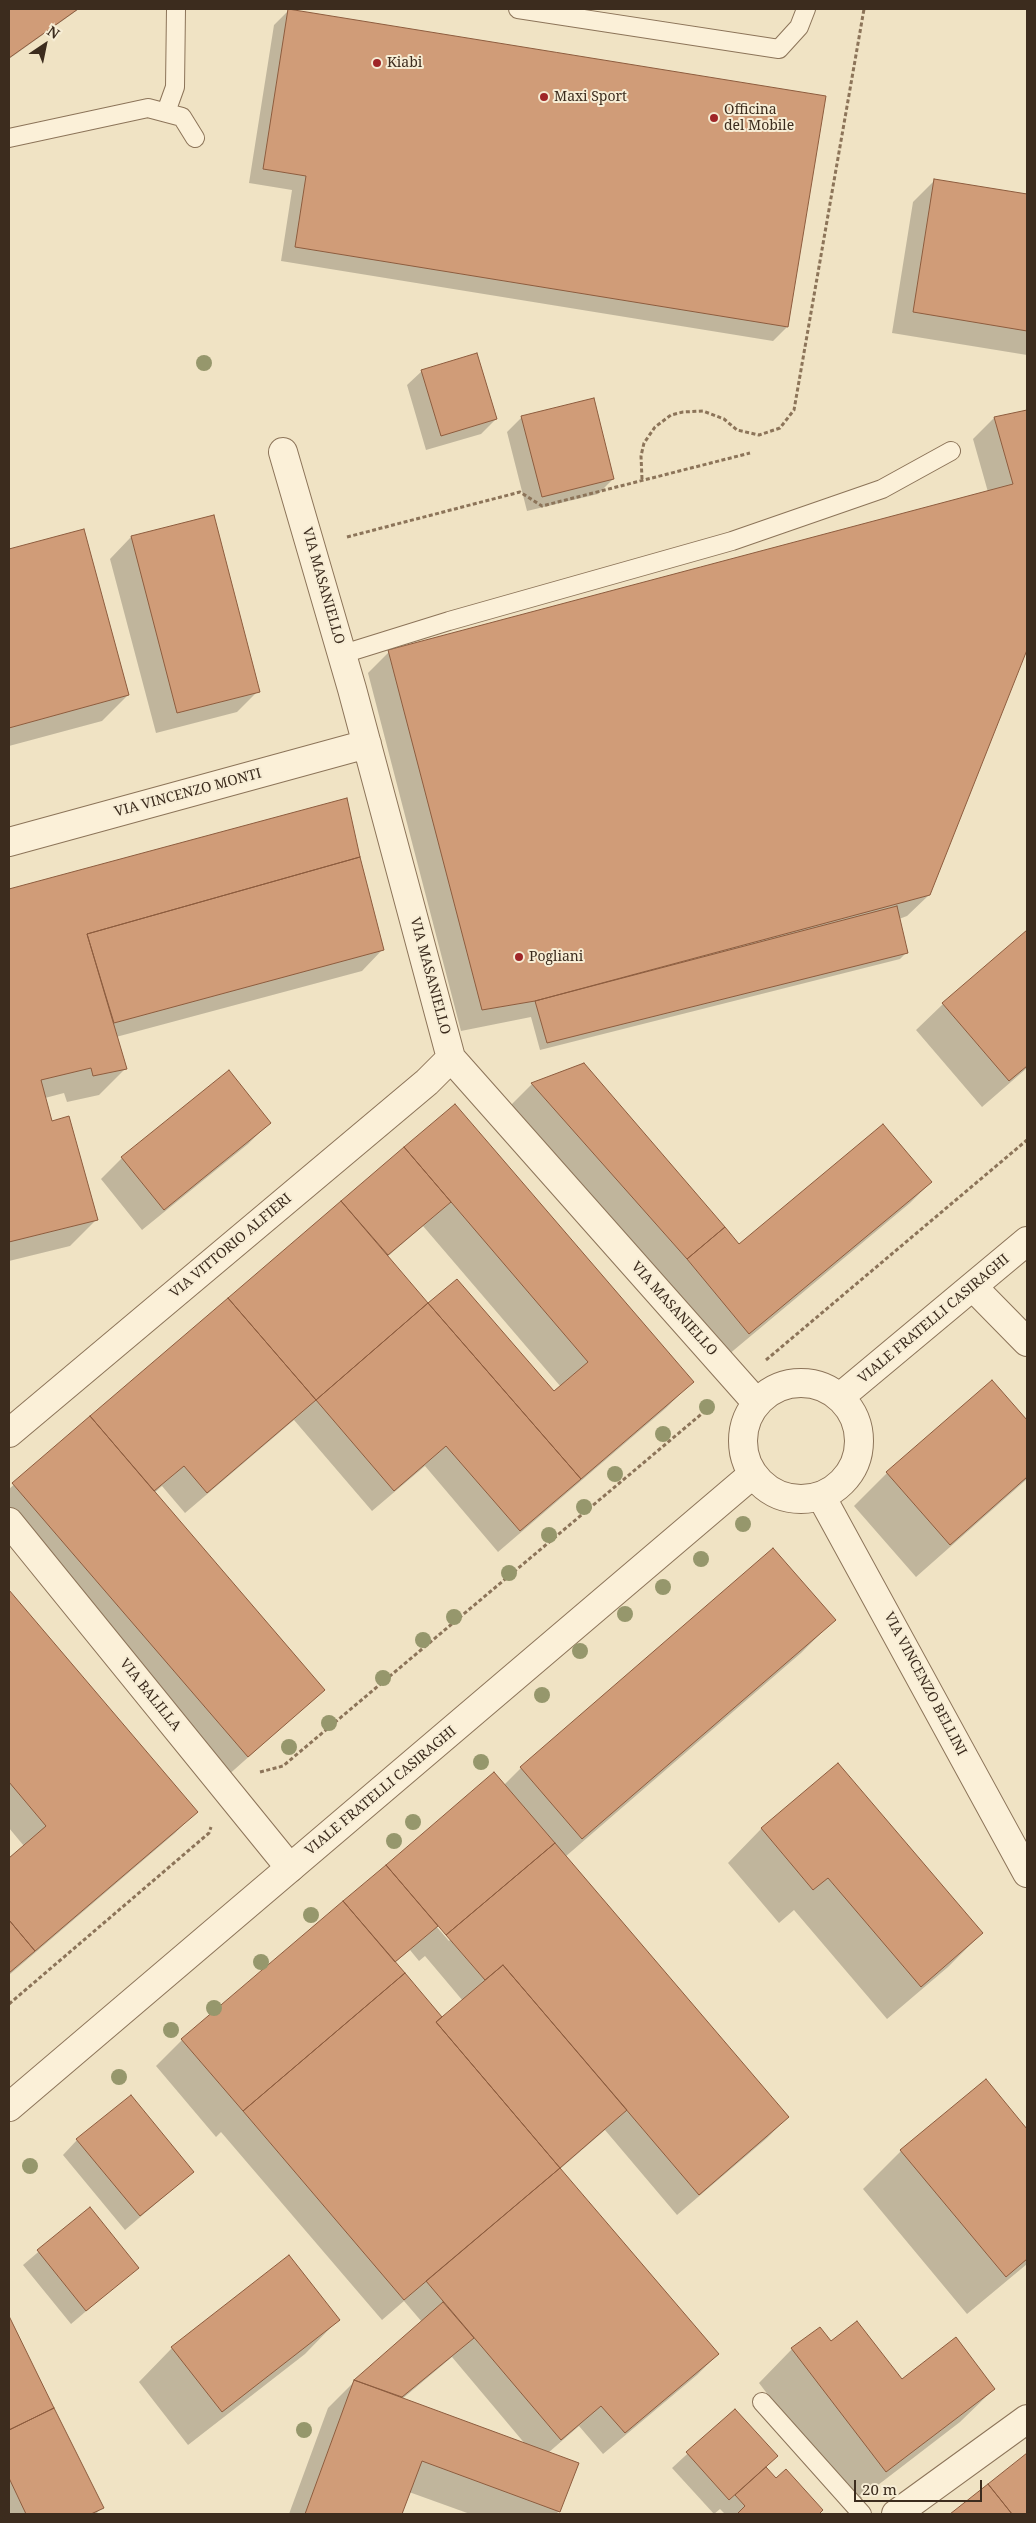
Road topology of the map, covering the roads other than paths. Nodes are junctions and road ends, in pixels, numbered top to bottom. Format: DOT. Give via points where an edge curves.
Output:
graph roads {
  1 [pos="176,9"];
  2 [pos="518,9"];
  3 [pos="806,9"];
  4 [pos="166,112"];
  5 [pos="9,138"];
  6 [pos="194,138"];
  7 [pos="284,452"];
  8 [pos="951,452"];
  9 [pos="343,654"];
  10 [pos="367,744"];
  11 [pos="9,842"];
  12 [pos="451,1058"];
  13 [pos="1027,1241"];
  14 [pos="973,1287"];
  15 [pos="1027,1342"];
  16 [pos="748,1392"];
  17 [pos="840,1397"];
  18 [pos="9,1432"];
  19 [pos="753,1474"];
  20 [pos="820,1496"];
  21 [pos="9,1522"];
  22 [pos="290,1868"];
  23 [pos="1027,1872"];
  24 [pos="9,2107"];
  25 [pos="762,2402"];
  26 [pos="1027,2419"];
  27 [pos="862,2514"];
  28 [pos="896,2514"];
  1 -- 4 [label="lane" via="175,87"];
  2 -- 3 [label="lane" via="779,49 799,27"];
  4 -- 5 [label="lane" via="148,108"];
  4 -- 6 [label="lane" via="182,117"];
  7 -- 9 [label="street, VIA MASANIELLO"];
  8 -- 9 [label="lane" via="882,489 732,541"];
  9 -- 10 [label="street, VIA MASANIELLO"];
  10 -- 11 [label="street, VIA VINCENZO MONTI"];
  10 -- 12 [label="street, VIA MASANIELLO"];
  12 -- 16 [label="street, VIA MASANIELLO"];
  12 -- 18 [label="street, VIA VITTORIO ALFIERI"];
  13 -- 14 [label="street, VIALE FRATELLI CASIRAGHI"];
  14 -- 15 [label="street"];
  14 -- 17 [label="street, VIALE FRATELLI CASIRAGHI"];
  16 -- 17 [label="street" via="768,1392 803,1382 823,1386"];
  16 -- 19 [label="street" via="742,1439 745,1458"];
  17 -- 20 [label="street" via="859,1432 858,1452 851,1471 838,1486"];
  19 -- 20 [label="street" via="782,1496 800,1499"];
  19 -- 22 [label="street, VIALE FRATELLI CASIRAGHI"];
  20 -- 23 [label="street, VIA VINCENZO BELLINI"];
  21 -- 22 [label="street, VIA BALILLA"];
  22 -- 24 [label="street, VIALE FRATELLI CASIRAGHI"];
  25 -- 27 [label="lane"];
  26 -- 28 [label="street"];
}
